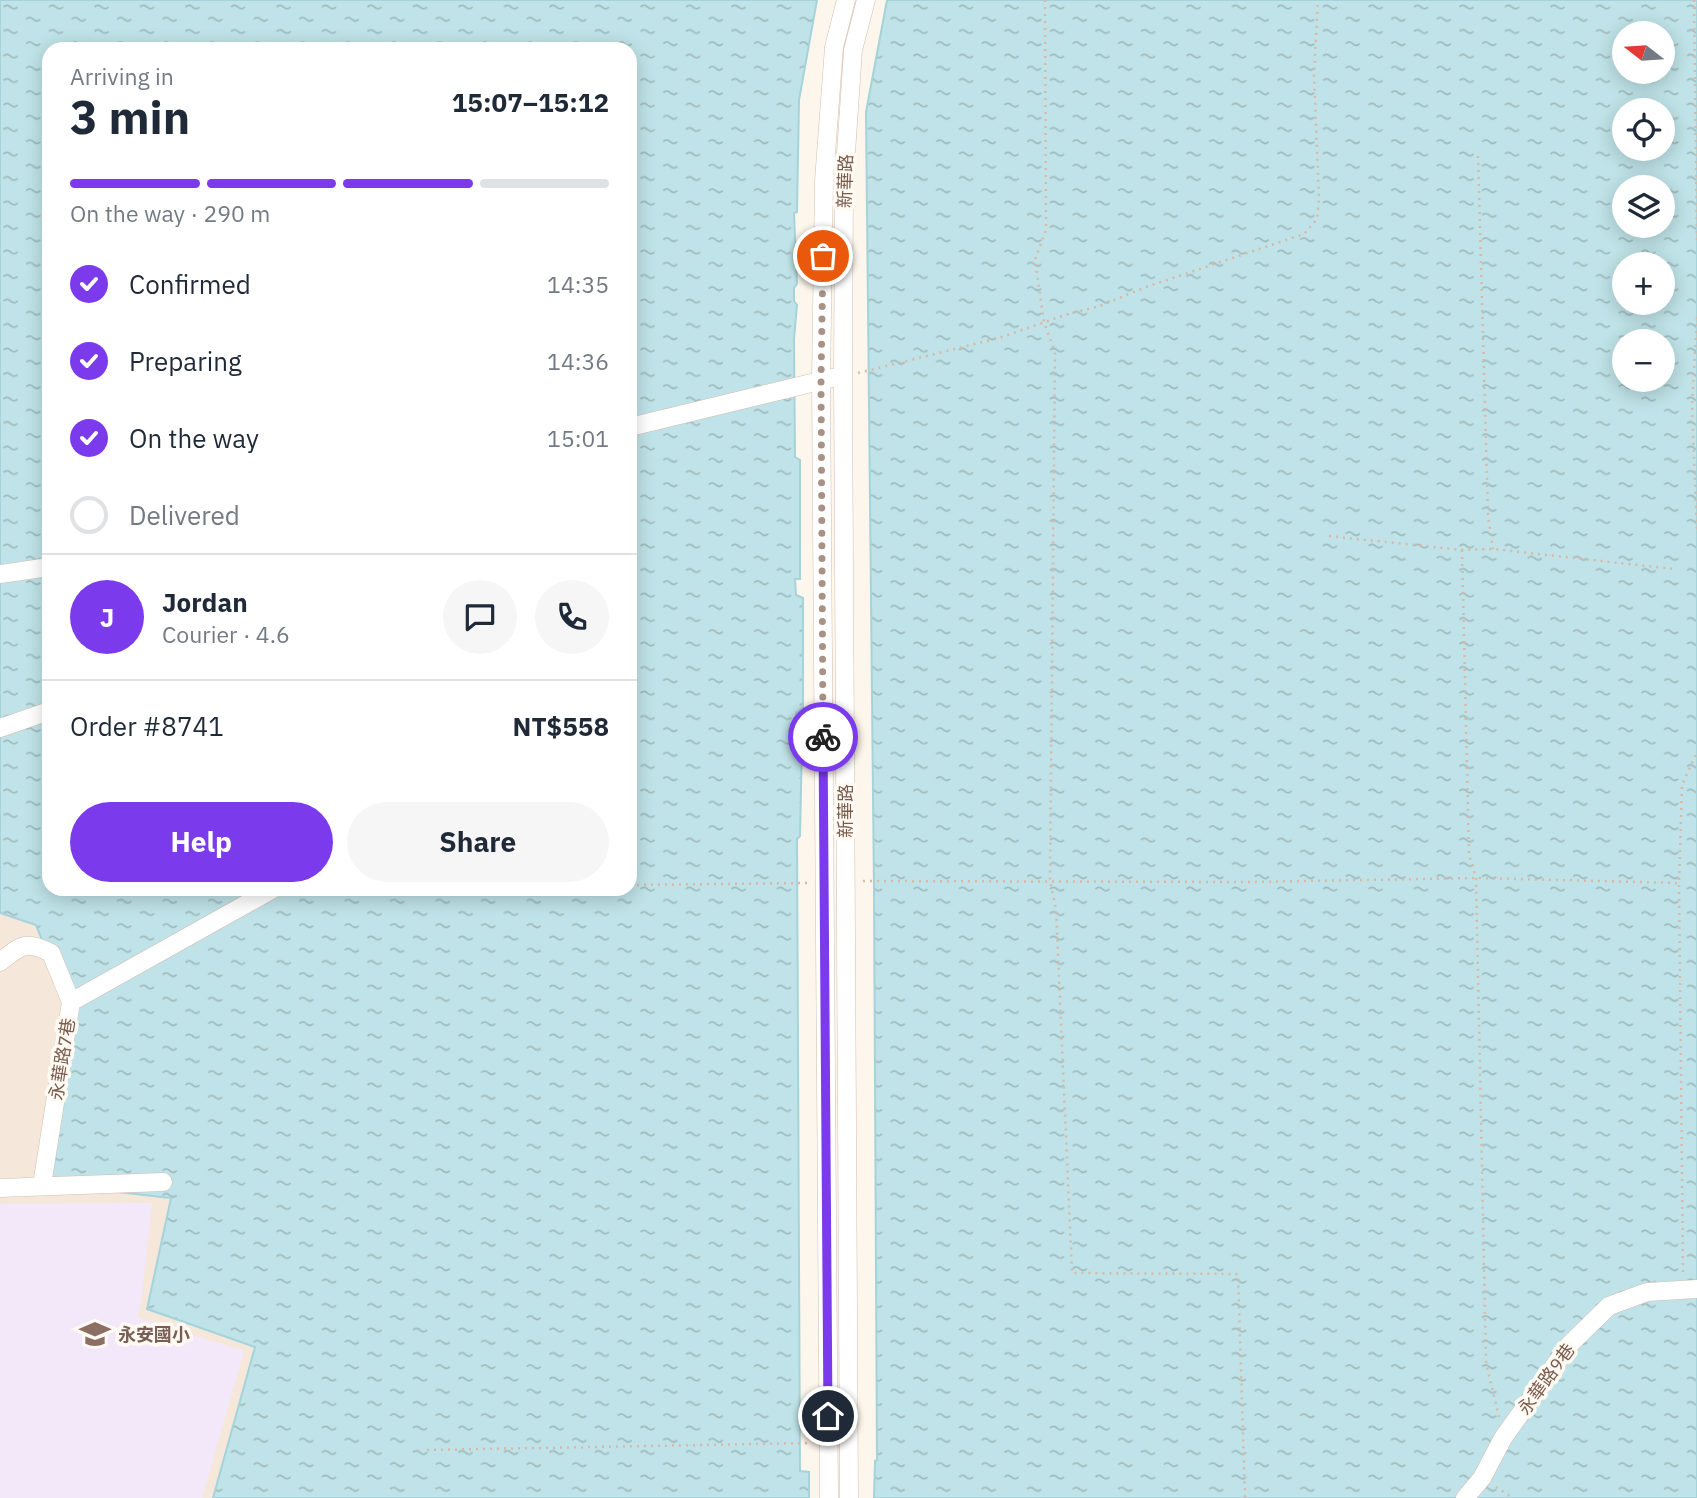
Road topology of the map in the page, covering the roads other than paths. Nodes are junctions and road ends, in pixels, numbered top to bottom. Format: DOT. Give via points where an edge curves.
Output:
graph roads {
  1 [pos="846,0"];
  2 [pos="866,0"];
  3 [pos="843,377"];
  4 [pos="821,380"];
  5 [pos="637,425"];
  6 [pos="42,568"];
  7 [pos="0,575"];
  8 [pos="42,714"];
  9 [pos="0,728"];
  10 [pos="260,896"];
  11 [pos="0,962"];
  12 [pos="71,1002"];
  13 [pos="163,1182"];
  14 [pos="42,1185"];
  15 [pos="0,1188"];
  16 [pos="1690,1289"];
  17 [pos="829,1498"];
  18 [pos="849,1498"];
  19 [pos="1465,1498"];
  1 -- 4 [label="street, 新華路" via="834,47 825,168"];
  2 -- 3 [label="street, 新華路" via="853,50 844,182"];
  3 -- 4 [label="street"];
  3 -- 18 [label="street, 新華路"];
  4 -- 5 [label="street"];
  4 -- 17 [label="street, 新華路"];
  6 -- 7 [label="street"];
  8 -- 9 [label="street"];
  10 -- 12 [label="street"];
  11 -- 12 [label="street, 永華路7巷" via="19,947 34,944 51,953"];
  12 -- 14 [label="street, 永華路7巷"];
  13 -- 14 [label="street"];
  14 -- 15 [label="street"];
  16 -- 19 [label="street, 永華路9巷" via="1647,1292 1609,1307 1570,1344"];
}
